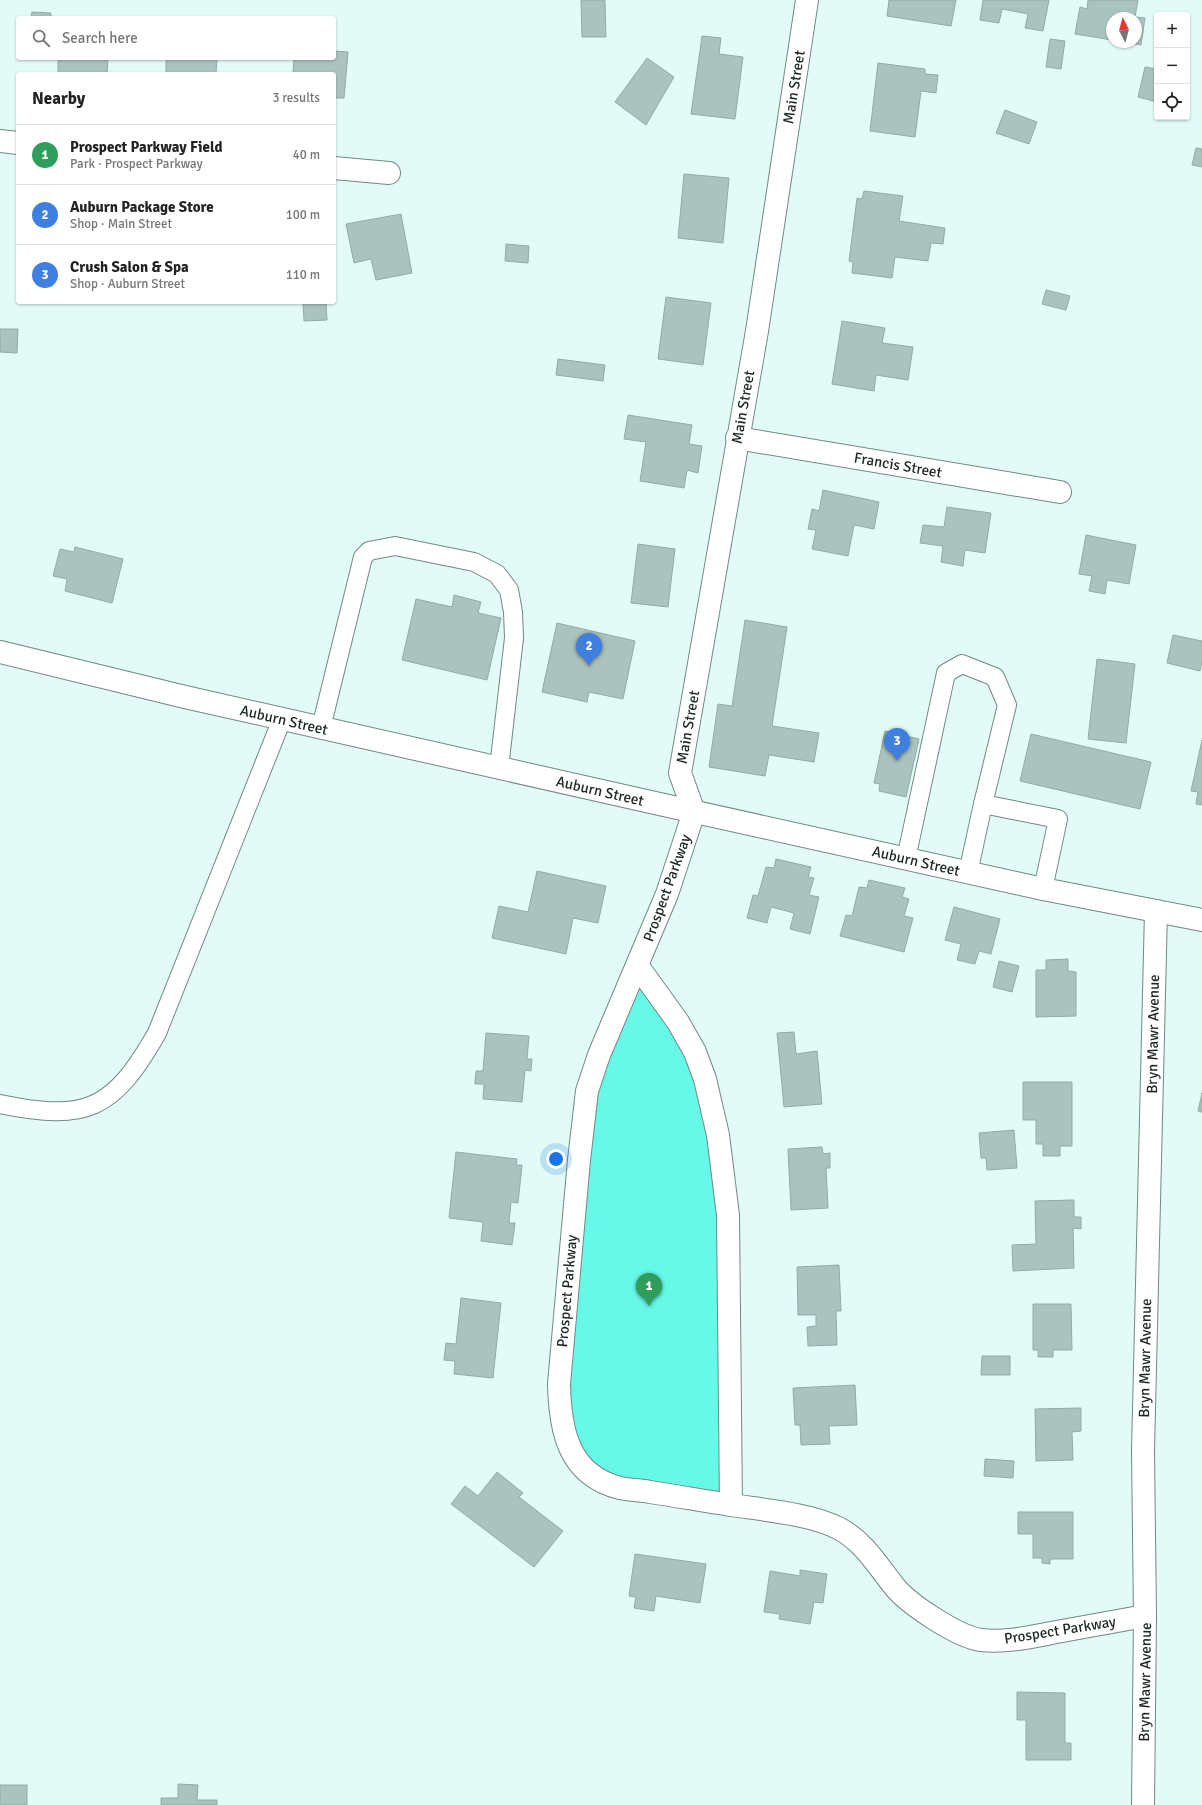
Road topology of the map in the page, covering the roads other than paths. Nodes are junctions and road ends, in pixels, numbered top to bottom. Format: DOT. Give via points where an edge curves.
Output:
graph roads {
  1 [pos="807,0"];
  2 [pos="0,141"];
  3 [pos="16,143"];
  4 [pos="336,168"];
  5 [pos="388,173"];
  6 [pos="737,438"];
  7 [pos="1060,492"];
  8 [pos="0,652"];
  9 [pos="282,719"];
  10 [pos="321,728"];
  11 [pos="500,768"];
  12 [pos="983,804"];
  13 [pos="694,812"];
  14 [pos="906,859"];
  15 [pos="968,873"];
  16 [pos="1043,889"];
  17 [pos="1156,911"];
  18 [pos="1202,920"];
  19 [pos="637,965"];
  20 [pos="0,1104"];
  21 [pos="731,1505"];
  22 [pos="1145,1616"];
  23 [pos="1143,1805"];
  1 -- 6 [label="street, Main Street" via="757,331"];
  2 -- 3 [label="street"];
  4 -- 5 [label="street"];
  6 -- 7 [label="street, Francis Street"];
  6 -- 13 [label="street, Main Street" via="680,773"];
  8 -- 9 [label="street, Auburn Street"];
  9 -- 10 [label="street, Auburn Street"];
  9 -- 20 [label="lane" via="157,1033 140,1064 117,1089 89,1108 75,1111 46,1111"];
  10 -- 11 [label="street, Auburn Street"];
  10 -- 11 [label="lane" via="363,556 370,551 395,546 474,562 497,574 509,590 513,612 514,638"];
  11 -- 13 [label="street, Auburn Street"];
  12 -- 14 [label="lane" via="1007,705 995,677 962,664 946,673"];
  12 -- 15 [label="lane"];
  12 -- 16 [label="lane" via="1058,819"];
  13 -- 14 [label="street, Auburn Street"];
  13 -- 19 [label="street, Prospect Parkway" via="667,894"];
  14 -- 15 [label="street, Auburn Street"];
  15 -- 16 [label="street, Auburn Street"];
  16 -- 17 [label="street, Auburn Street"];
  17 -- 18 [label="street, Auburn Street"];
  17 -- 22 [label="street, Bryn Mawr Avenue" via="1143,1452"];
  19 -- 21 [label="street" via="678,1022 695,1052 705,1079 718,1135 728,1215"];
  19 -- 21 [label="street, Prospect Parkway" via="602,1046 587,1091 559,1384 561,1420 574,1458 601,1481 619,1488"];
  21 -- 22 [label="street, Prospect Parkway" via="795,1516 840,1529 861,1545 895,1588 916,1605 955,1630 979,1639 1023,1639"];
  22 -- 23 [label="street, Bryn Mawr Avenue"];
}
